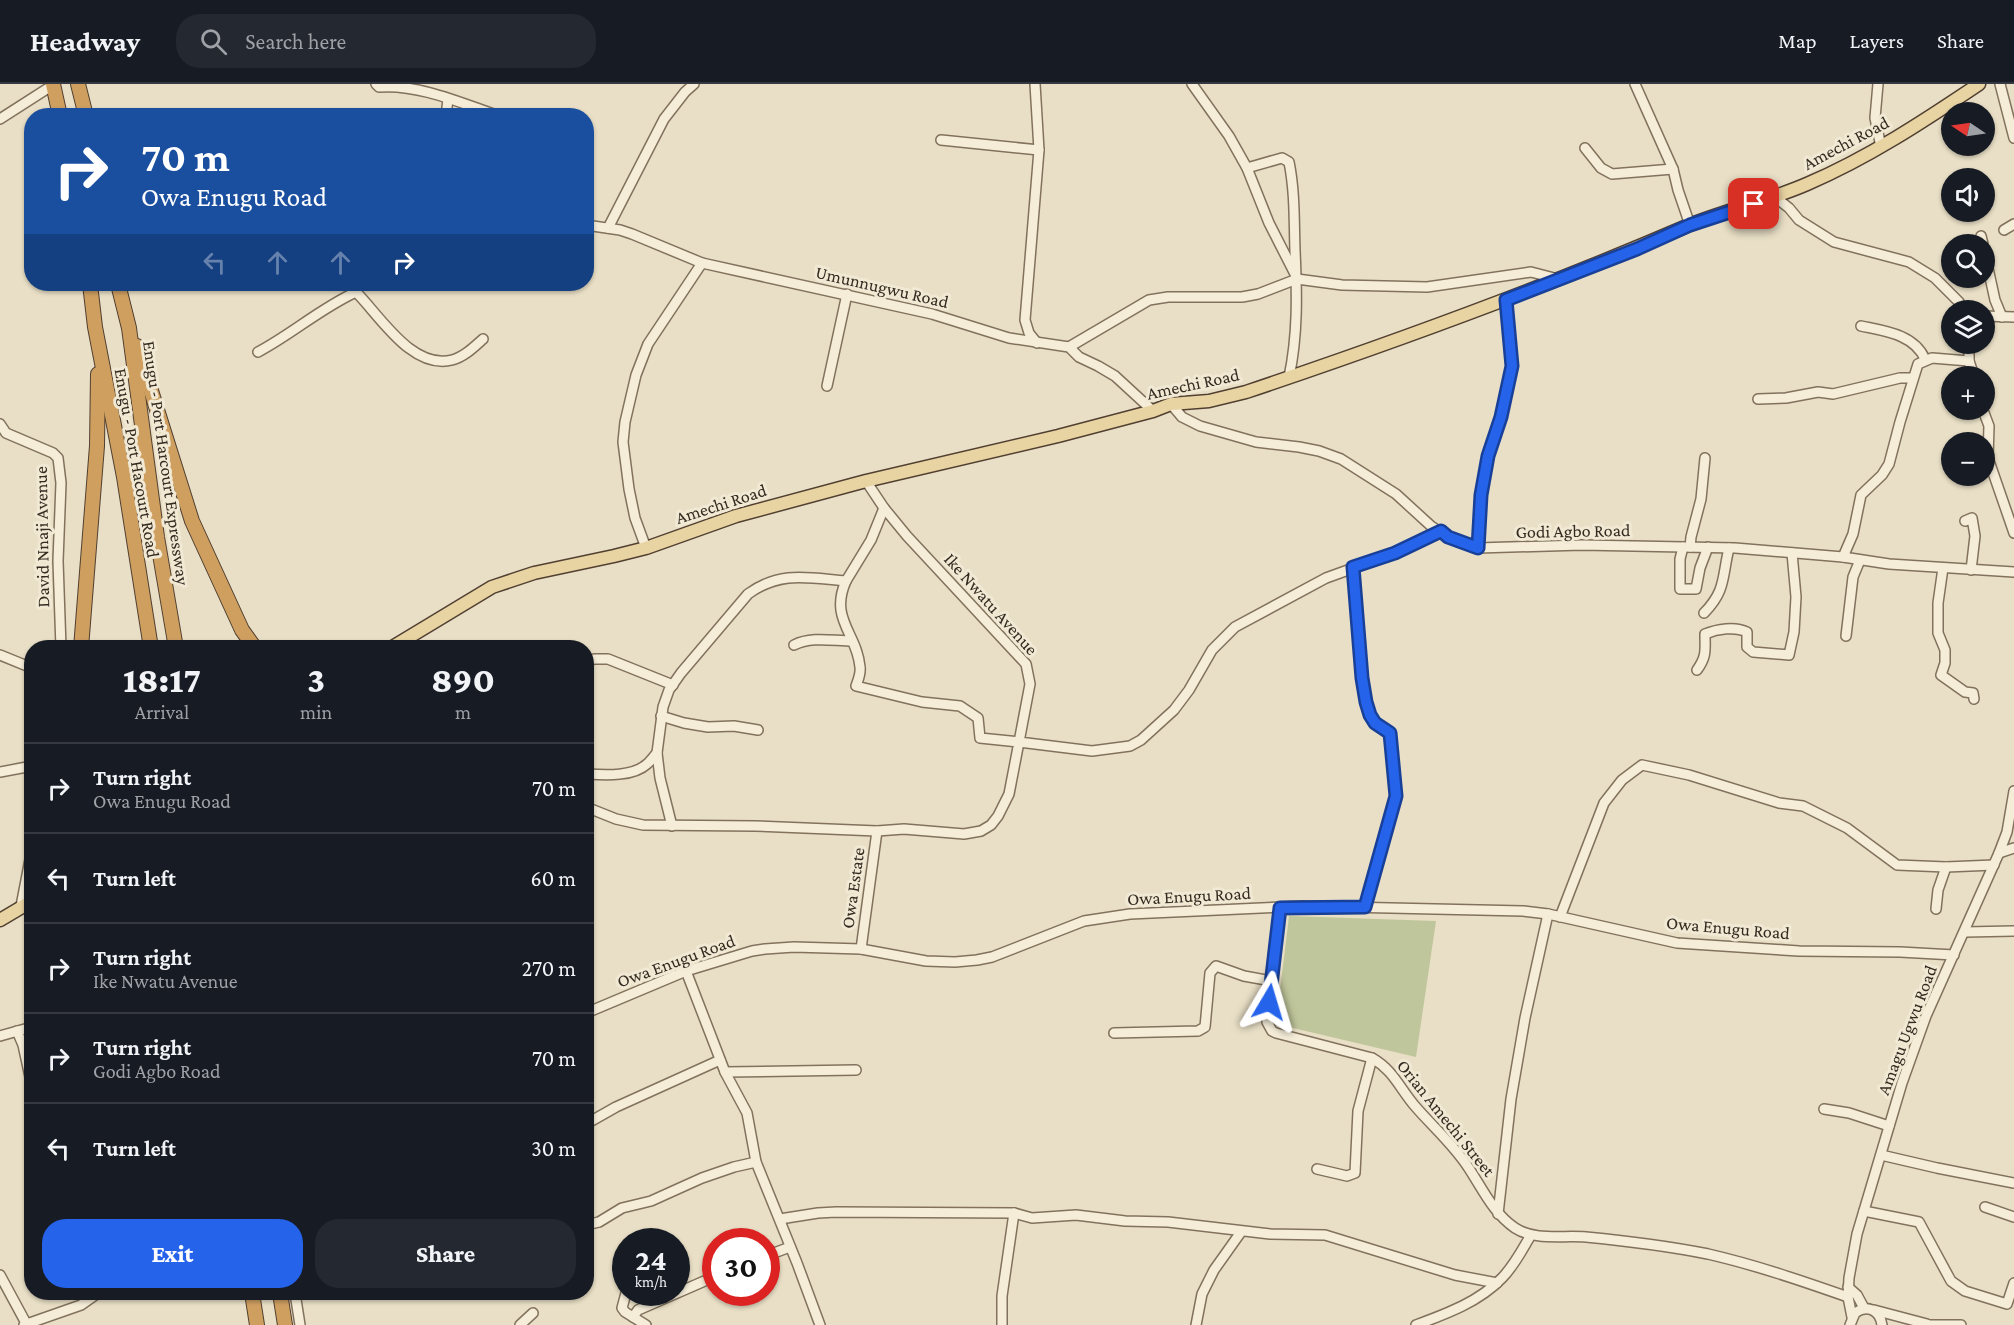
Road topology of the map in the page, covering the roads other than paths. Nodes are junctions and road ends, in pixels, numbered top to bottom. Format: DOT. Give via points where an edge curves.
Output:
graph roads {
  1 [pos="78,84"];
  2 [pos="376,84"];
  3 [pos="694,84"];
  4 [pos="1035,84"];
  5 [pos="1192,84"];
  6 [pos="1635,84"];
  7 [pos="1878,84"];
  8 [pos="1979,84"];
  9 [pos="2000,84"];
  10 [pos="53,85"];
  11 [pos="448,99"];
  12 [pos="58,108"];
  13 [pos="84,108"];
  14 [pos="447,108"];
  15 [pos="475,108"];
  16 [pos="0,119"];
  17 [pos="2014,138"];
  18 [pos="941,140"];
  19 [pos="1881,147"];
  20 [pos="1586,148"];
  21 [pos="1039,150"];
  22 [pos="1247,168"];
  23 [pos="1673,169"];
  24 [pos="1774,197"];
  25 [pos="2014,224"];
  26 [pos="1690,225"];
  27 [pos="594,226"];
  28 [pos="608,228"];
  29 [pos="2004,230"];
  30 [pos="702,263"];
  31 [pos="1298,279"];
  32 [pos="1558,279"];
  33 [pos="1992,288"];
  34 [pos="91,291"];
  35 [pos="120,291"];
  36 [pos="847,294"];
  37 [pos="1506,300"];
  38 [pos="1957,300"];
  39 [pos="1995,317"];
  40 [pos="2002,317"];
  41 [pos="2014,317"];
  42 [pos="1860,326"];
  43 [pos="95,327"];
  44 [pos="129,328"];
  45 [pos="483,339"];
  46 [pos="1037,343"];
  47 [pos="1069,347"];
  48 [pos="258,352"];
  49 [pos="1970,354"];
  50 [pos="1926,359"];
  51 [pos="1970,361"];
  52 [pos="1971,366"];
  53 [pos="1289,377"];
  54 [pos="1913,378"];
  55 [pos="827,386"];
  56 [pos="1758,399"];
  57 [pos="1171,404"];
  58 [pos="1153,411"];
  59 [pos="1987,420"];
  60 [pos="0,424"];
  61 [pos="1705,458"];
  62 [pos="866,481"];
  63 [pos="884,508"];
  64 [pos="1965,521"];
  65 [pos="1441,531"];
  66 [pos="2014,533"];
  67 [pos="1687,547"];
  68 [pos="1708,547"];
  69 [pos="646,548"];
  70 [pos="1478,548"];
  71 [pos="1729,548"];
  72 [pos="1792,553"];
  73 [pos="1843,557"];
  74 [pos="1860,560"];
  75 [pos="1353,567"];
  76 [pos="1943,568"];
  77 [pos="1971,570"];
  78 [pos="2014,572"];
  79 [pos="846,581"];
  80 [pos="1704,613"];
  81 [pos="1846,636"];
  82 [pos="61,640"];
  83 [pos="82,640"];
  84 [pos="150,640"];
  85 [pos="175,640"];
  86 [pos="249,640"];
  87 [pos="412,640"];
  88 [pos="852,641"];
  89 [pos="794,645"];
  90 [pos="0,655"];
  91 [pos="594,658"];
  92 [pos="24,665"];
  93 [pos="1697,670"];
  94 [pos="673,685"];
  95 [pos="1974,699"];
  96 [pos="661,716"];
  97 [pos="758,730"];
  98 [pos="1019,742"];
  99 [pos="657,753"];
  100 [pos="24,768"];
  101 [pos="0,772"];
  102 [pos="594,774"];
  103 [pos="2014,791"];
  104 [pos="2013,803"];
  105 [pos="594,810"];
  106 [pos="672,826"];
  107 [pos="877,831"];
  108 [pos="2014,848"];
  109 [pos="1999,853"];
  110 [pos="1994,865"];
  111 [pos="1946,867"];
  112 [pos="24,905"];
  113 [pos="1365,907"];
  114 [pos="1280,908"];
  115 [pos="1936,909"];
  116 [pos="1548,914"];
  117 [pos="1560,916"];
  118 [pos="0,920"];
  119 [pos="2014,931"];
  120 [pos="1965,932"];
  121 [pos="861,949"];
  122 [pos="1954,955"];
  123 [pos="686,971"];
  124 [pos="1272,981"];
  125 [pos="594,1010"];
  126 [pos="24,1029"];
  127 [pos="17,1031"];
  128 [pos="1114,1033"];
  129 [pos="0,1036"];
  130 [pos="24,1050"];
  131 [pos="1372,1058"];
  132 [pos="720,1060"];
  133 [pos="856,1070"];
  134 [pos="725,1072"];
  135 [pos="1824,1109"];
  136 [pos="594,1119"];
  137 [pos="1889,1126"];
  138 [pos="1881,1155"];
  139 [pos="756,1162"];
  140 [pos="1317,1169"];
  141 [pos="2014,1183"];
  142 [pos="1984,1207"];
  143 [pos="1864,1211"];
  144 [pos="1014,1213"];
  145 [pos="1498,1214"];
  146 [pos="2014,1217"];
  147 [pos="780,1219"];
  148 [pos="594,1223"];
  149 [pos="1241,1232"];
  150 [pos="1531,1235"];
  151 [pos="790,1247"];
  152 [pos="780,1251"];
  153 [pos="0,1275"];
  154 [pos="702,1282"];
  155 [pos="1497,1283"];
  156 [pos="2014,1283"];
  157 [pos="1848,1287"];
  158 [pos="1848,1297"];
  159 [pos="88,1300"];
  160 [pos="253,1300"];
  161 [pos="281,1300"];
  162 [pos="296,1300"];
  163 [pos="2010,1304"];
  164 [pos="623,1306"];
  165 [pos="1864,1308"];
  166 [pos="1874,1310"];
  167 [pos="533,1313"];
  168 [pos="635,1313"];
  169 [pos="1851,1321"];
  170 [pos="1924,1324"];
  171 [pos="26,1325"];
  172 [pos="257,1325"];
  173 [pos="285,1325"];
  174 [pos="300,1325"];
  175 [pos="520,1325"];
  176 [pos="646,1325"];
  177 [pos="820,1325"];
  178 [pos="1002,1325"];
  179 [pos="1196,1325"];
  180 [pos="1416,1325"];
  181 [pos="1882,1325"];
  182 [pos="1961,1325"];
  1 -- 13 [label="highway"];
  2 -- 11 [label="street"];
  3 -- 28 [label="street" via="664,119"];
  4 -- 21 [label="street"];
  5 -- 22 [label="street"];
  6 -- 23 [label="street"];
  7 -- 19 [label="street" via="1875,118"];
  8 -- 19 [label="main road, Amechi Road"];
  9 -- 17 [label="street"];
  10 -- 12 [label="highway"];
  10 -- 16 [label="street"];
  11 -- 14 [label="street"];
  11 -- 15 [label="street"];
  18 -- 21 [label="street"];
  19 -- 24 [label="main road, Amechi Road"];
  20 -- 23 [label="street" via="1612,174"];
  21 -- 46 [label="street" via="1025,320"];
  22 -- 31 [label="street"];
  22 -- 31 [label="street" via="1282,158 1289,162 1295,199"];
  23 -- 26 [label="street"];
  24 -- 26 [label="main road, Amechi Road"];
  24 -- 38 [label="street" via="1799,220 1834,242 1909,262 1935,278"];
  25 -- 29 [label="street"];
  26 -- 32 [label="main road, Amechi Road"];
  27 -- 28 [label="street, Umunnugwu Road"];
  28 -- 30 [label="street, Umunnugwu Road" via="633,234"];
  30 -- 36 [label="street, Umunnugwu Road"];
  30 -- 69 [label="street" via="648,344 625,422 622,442 631,499"];
  31 -- 32 [label="street" via="1342,285 1427,287 1531,272"];
  31 -- 47 [label="street" via="1242,297 1149,300"];
  31 -- 53 [label="street"];
  32 -- 37 [label="main road, Amechi Road"];
  33 -- 40 [label="street"];
  34 -- 43 [label="highway, Enugu - Port Hacourt Road"];
  35 -- 44 [label="highway, Enugu - Port Harcourt Expressway"];
  36 -- 46 [label="street, Umunnugwu Road"];
  36 -- 55 [label="street"];
  37 -- 53 [label="main road, Amechi Road"];
  37 -- 70 [label="street" via="1512,366 1488,456"];
  39 -- 40 [label="street"];
  40 -- 41 [label="street"];
  42 -- 50 [label="street" via="1888,330 1910,341"];
  43 -- 83 [label="highway" via="97,446"];
  43 -- 84 [label="highway, Enugu - Port Hacourt Road"];
  44 -- 85 [label="highway, Enugu - Port Harcourt Expressway"];
  44 -- 86 [label="highway" via="192,521"];
  45 -- 48 [label="street" via="453,360 433,362 390,332 356,292"];
  46 -- 47 [label="street, Umunnugwu Road"];
  47 -- 58 [label="street, Umunnugwu Road" via="1079,357 1115,376"];
  49 -- 51 [label="street"];
  50 -- 51 [label="street"];
  50 -- 54 [label="street" via="1918,364"];
  51 -- 52 [label="street"];
  53 -- 57 [label="main road, Amechi Road" via="1209,401"];
  54 -- 56 [label="street" via="1833,394"];
  54 -- 73 [label="street" via="1890,464 1861,495 1853,534"];
  57 -- 58 [label="main road, Amechi Road"];
  57 -- 65 [label="street, Godi Agbo Road" via="1182,417 1200,426 1341,459 1396,494"];
  58 -- 62 [label="main road, Amechi Road"];
  59 -- 66 [label="street" via="1988,458"];
  60 -- 82 [label="street, David Nnaji Avenue" via="6,433 58,458"];
  61 -- 67 [label="street" via="1701,499"];
  62 -- 63 [label="street, Ike Nwatu Avenue"];
  62 -- 69 [label="main road, Amechi Road" via="736,516"];
  63 -- 79 [label="street" via="871,540"];
  63 -- 98 [label="street, Ike Nwatu Avenue" via="1026,664 1029,684"];
  64 -- 77 [label="street" via="1972,519"];
  65 -- 70 [label="street, Godi Agbo Road"];
  65 -- 75 [label="street"];
  67 -- 68 [label="street, Godi Agbo Road"];
  67 -- 68 [label="street" via="1680,559 1680,589 1696,589"];
  67 -- 70 [label="street, Godi Agbo Road"];
  68 -- 71 [label="street, Godi Agbo Road"];
  69 -- 87 [label="main road, Amechi Road" via="505,582 466,601"];
  71 -- 72 [label="street, Godi Agbo Road"];
  71 -- 80 [label="street" via="1722,590"];
  72 -- 73 [label="street, Godi Agbo Road"];
  72 -- 93 [label="street" via="1796,597 1789,655 1753,652 1747,648 1747,632 1738,628 1720,630 1705,634 1706,651"];
  73 -- 74 [label="street, Godi Agbo Road"];
  74 -- 76 [label="street, Godi Agbo Road"];
  74 -- 81 [label="street" via="1853,576"];
  75 -- 98 [label="street" via="1235,627 1212,650 1174,710 1130,746 1092,751"];
  75 -- 113 [label="street" via="1366,702 1375,723 1390,733 1396,796"];
  76 -- 77 [label="street, Godi Agbo Road"];
  76 -- 95 [label="street" via="1938,603 1938,633 1945,650 1941,675 1965,692 1973,693"];
  77 -- 78 [label="street, Godi Agbo Road"];
  79 -- 88 [label="street" via="840,607"];
  79 -- 94 [label="street" via="792,577 759,586 748,594"];
  88 -- 89 [label="street" via="806,640"];
  88 -- 98 [label="street" via="860,668 856,686 922,702 960,706 978,718 980,738"];
  90 -- 92 [label="street"];
  91 -- 94 [label="street" via="608,659"];
  94 -- 96 [label="street"];
  96 -- 97 [label="street" via="708,727"];
  96 -- 99 [label="street"];
  98 -- 107 [label="street, Ike Nwatu Avenue" via="1009,794 991,825 964,834"];
  99 -- 102 [label="street" via="635,771"];
  99 -- 106 [label="street"];
  100 -- 101 [label="street"];
  103 -- 104 [label="street, Amagu Ugwu Road"];
  104 -- 109 [label="street, Amagu Ugwu Road"];
  105 -- 106 [label="street, Ike Nwatu Avenue" via="630,823"];
  106 -- 107 [label="street, Ike Nwatu Avenue"];
  107 -- 121 [label="street, Owa Estate"];
  108 -- 109 [label="street"];
  109 -- 110 [label="street, Amagu Ugwu Road"];
  110 -- 111 [label="street"];
  110 -- 120 [label="street, Amagu Ugwu Road"];
  111 -- 115 [label="street"];
  111 -- 117 [label="street" via="1897,865 1847,828 1803,806 1779,803 1642,765 1622,780 1604,803"];
  112 -- 118 [label="main road"];
  113 -- 114 [label="street, Owa Enugu Road"];
  113 -- 116 [label="street, Owa Enugu Road"];
  114 -- 121 [label="street, Owa Enugu Road" via="1130,914 1084,921 977,960 926,961"];
  114 -- 124 [label="street, Orian Amechi Street"];
  116 -- 117 [label="street, Owa Enugu Road"];
  116 -- 145 [label="street, Orian Amechi Street" via="1510,1099"];
  117 -- 122 [label="street, Owa Enugu Road" via="1677,943"];
  119 -- 120 [label="street"];
  120 -- 122 [label="street, Amagu Ugwu Road"];
  121 -- 123 [label="street, Owa Enugu Road" via="765,949"];
  122 -- 137 [label="street, Amagu Ugwu Road" via="1913,1049"];
  123 -- 125 [label="street, Owa Enugu Road"];
  123 -- 132 [label="street"];
  124 -- 128 [label="street" via="1216,966 1210,973 1205,1027 1198,1031"];
  124 -- 131 [label="street, Orian Amechi Street" via="1267,1022 1272,1031"];
  126 -- 127 [label="street"];
  127 -- 129 [label="street"];
  127 -- 130 [label="street"];
  131 -- 140 [label="street" via="1358,1111 1355,1173 1347,1176"];
  131 -- 145 [label="street, Orian Amechi Street" via="1389,1070 1466,1164"];
  132 -- 134 [label="street"];
  132 -- 136 [label="street"];
  133 -- 134 [label="street"];
  134 -- 139 [label="street" via="747,1113"];
  135 -- 137 [label="street"];
  137 -- 138 [label="street, Amagu Ugwu Road"];
  138 -- 141 [label="street"];
  138 -- 143 [label="street, Amagu Ugwu Road"];
  139 -- 147 [label="street"];
  139 -- 148 [label="street" via="622,1208"];
  142 -- 146 [label="street"];
  143 -- 157 [label="street, Amagu Ugwu Road"];
  143 -- 163 [label="street" via="1919,1222 1951,1281 1965,1291"];
  144 -- 147 [label="street" via="837,1212"];
  144 -- 149 [label="street" via="1032,1218 1076,1215 1168,1222"];
  144 -- 178 [label="street" via="1002,1296"];
  145 -- 150 [label="street, Orian Amechi Street"];
  147 -- 151 [label="street"];
  149 -- 155 [label="street" via="1324,1235 1455,1275"];
  149 -- 179 [label="street" via="1202,1294"];
  150 -- 155 [label="street"];
  150 -- 158 [label="street, Orian Amechi Street" via="1642,1243 1708,1254"];
  151 -- 152 [label="street"];
  151 -- 177 [label="street"];
  153 -- 171 [label="street"];
  154 -- 168 [label="street"];
  155 -- 180 [label="street" via="1470,1302"];
  156 -- 163 [label="street"];
  157 -- 158 [label="street, Amagu Ugwu Road"];
  157 -- 165 [label="street"];
  158 -- 169 [label="street, Amagu Ugwu Road"];
  159 -- 171 [label="street"];
  160 -- 172 [label="highway"];
  161 -- 173 [label="highway"];
  162 -- 174 [label="street"];
  164 -- 168 [label="street" via="625,1312"];
  165 -- 166 [label="street"];
  165 -- 169 [label="street" via="1855,1312"];
  166 -- 170 [label="street"];
  166 -- 181 [label="street"];
  167 -- 175 [label="street"];
  168 -- 176 [label="street"];
  170 -- 182 [label="street"];
}
